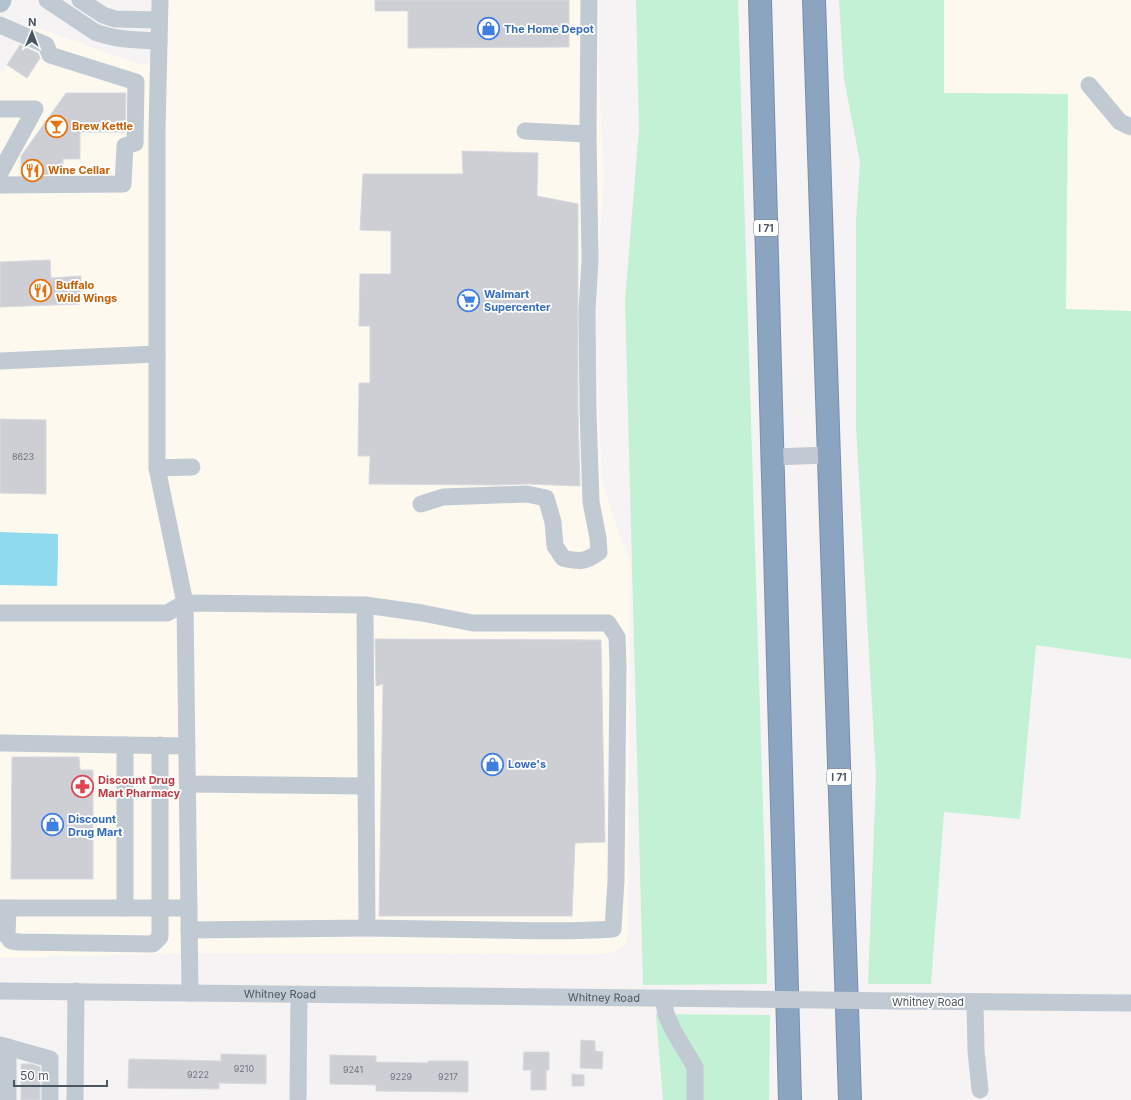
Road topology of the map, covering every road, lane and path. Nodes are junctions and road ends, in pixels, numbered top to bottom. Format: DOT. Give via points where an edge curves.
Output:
graph roads {
  1 [pos="46,0"];
  2 [pos="80,0"];
  3 [pos="160,0"];
  4 [pos="589,0"];
  5 [pos="760,0"];
  6 [pos="814,0"];
  7 [pos="159,20"];
  8 [pos="0,25"];
  9 [pos="159,41"];
  10 [pos="1089,85"];
  11 [pos="0,109"];
  12 [pos="1131,127"];
  13 [pos="525,131"];
  14 [pos="588,134"];
  15 [pos="0,173"];
  16 [pos="0,185"];
  17 [pos="157,354"];
  18 [pos="0,361"];
  19 [pos="828,455"];
  20 [pos="772,457"];
  21 [pos="192,467"];
  22 [pos="157,468"];
  23 [pos="421,504"];
  24 [pos="185,604"];
  25 [pos="365,605"];
  26 [pos="0,613"];
  27 [pos="0,743"];
  28 [pos="125,745"];
  29 [pos="160,745"];
  30 [pos="187,746"];
  31 [pos="188,784"];
  32 [pos="366,786"];
  33 [pos="4,908"];
  34 [pos="125,908"];
  35 [pos="161,908"];
  36 [pos="189,908"];
  37 [pos="368,928"];
  38 [pos="190,930"];
  39 [pos="0,991"];
  40 [pos="76,992"];
  41 [pos="190,993"];
  42 [pos="299,994"];
  43 [pos="663,998"];
  44 [pos="976,1002"];
  45 [pos="1131,1003"];
  46 [pos="4,1046"];
  47 [pos="980,1090"];
  48 [pos="8,1100"];
  49 [pos="50,1100"];
  50 [pos="75,1100"];
  51 [pos="298,1100"];
  52 [pos="695,1100"];
  53 [pos="790,1100"];
  54 [pos="850,1100"];
  1 -- 9 [label="street" via="103,35 117,39"];
  2 -- 7 [label="street" via="103,15 115,19"];
  3 -- 7 [label="street"];
  4 -- 14 [label="street"];
  5 -- 20 [label="highway, I 71"];
  6 -- 19 [label="highway, I 71"];
  7 -- 9 [label="street"];
  8 -- 16 [label="street" via="46,45 50,55 136,82 135,143 125,146 123,184"];
  9 -- 17 [label="street"];
  10 -- 12 [label="street" via="1120,122"];
  11 -- 15 [label="street" via="36,109"];
  13 -- 14 [label="street"];
  14 -- 23 [label="street" via="588,411 591,502 599,552 590,559 576,562 563,558 555,546 553,522 546,498 527,494 443,497"];
  17 -- 18 [label="street"];
  17 -- 22 [label="street"];
  19 -- 20 [label="street"];
  19 -- 54 [label="highway, I 71"];
  20 -- 53 [label="highway, I 71"];
  21 -- 22 [label="street"];
  22 -- 24 [label="street"];
  24 -- 25 [label="street"];
  24 -- 26 [label="street" via="167,613"];
  24 -- 30 [label="street"];
  25 -- 32 [label="street"];
  25 -- 37 [label="street" via="473,623 608,623 617,637 618,703 613,929 531,931"];
  27 -- 28 [label="street"];
  28 -- 29 [label="street"];
  28 -- 34 [label="street"];
  29 -- 30 [label="street"];
  29 -- 35 [label="street"];
  30 -- 31 [label="street"];
  31 -- 32 [label="street"];
  31 -- 36 [label="street"];
  32 -- 37 [label="street"];
  33 -- 34 [label="street"];
  33 -- 35 [label="street" via="7,936 11,941 153,944 160,937"];
  34 -- 35 [label="street"];
  35 -- 36 [label="street"];
  36 -- 38 [label="street"];
  37 -- 38 [label="street"];
  38 -- 41 [label="street"];
  39 -- 40 [label="street, Whitney Road"];
  40 -- 41 [label="street, Whitney Road"];
  40 -- 50 [label="street"];
  41 -- 42 [label="street, Whitney Road"];
  42 -- 43 [label="street, Whitney Road"];
  42 -- 51 [label="street"];
  43 -- 44 [label="street, Whitney Road, bridge"];
  43 -- 52 [label="street" via="673,1030 695,1067"];
  44 -- 45 [label="street, Whitney Road"];
  44 -- 47 [label="street" via="976,1051"];
  46 -- 48 [label="street"];
  46 -- 49 [label="street" via="50,1059"];
}
